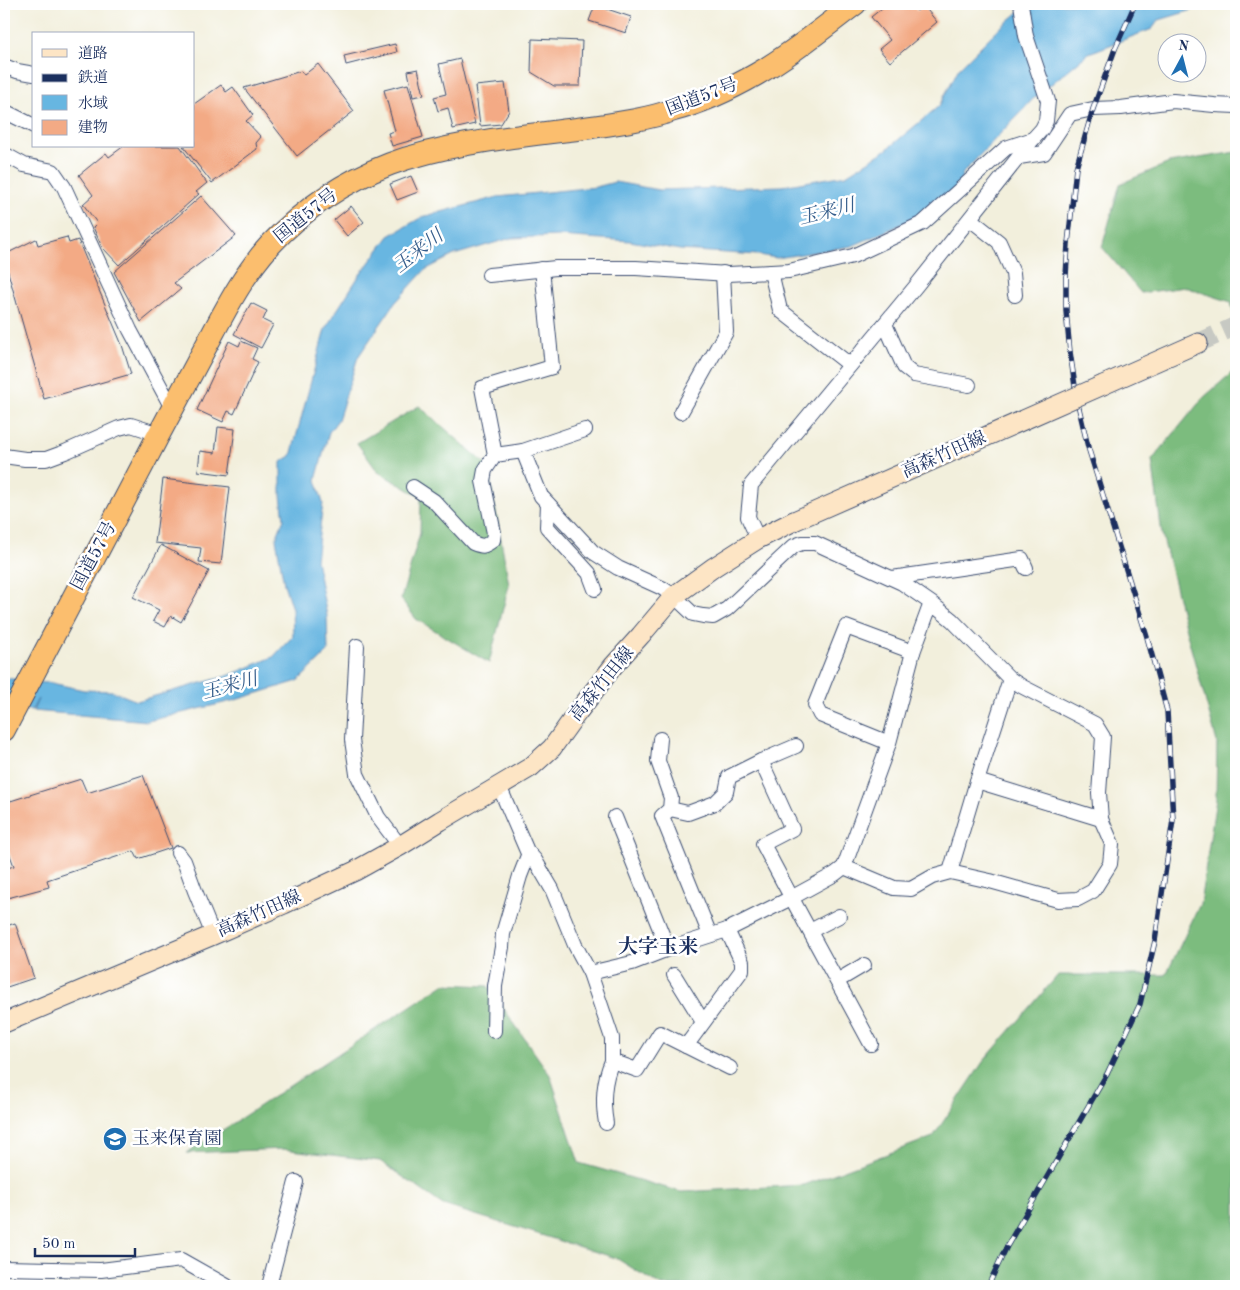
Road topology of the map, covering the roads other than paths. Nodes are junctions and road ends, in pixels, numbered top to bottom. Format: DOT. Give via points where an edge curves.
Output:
graph roads {
  1 [pos="855,4"];
  2 [pos="1021,4"];
  3 [pos="4,66"];
  4 [pos="32,74"];
  5 [pos="1236,106"];
  6 [pos="4,111"];
  7 [pos="32,125"];
  8 [pos="1033,139"];
  9 [pos="4,154"];
  10 [pos="1019,156"];
  11 [pos="970,219"];
  12 [pos="542,270"];
  13 [pos="771,272"];
  14 [pos="723,274"];
  15 [pos="489,275"];
  16 [pos="1015,295"];
  17 [pos="885,324"];
  18 [pos="1198,343"];
  19 [pos="850,366"];
  20 [pos="969,385"];
  21 [pos="172,408"];
  22 [pos="681,412"];
  23 [pos="585,430"];
  24 [pos="159,434"];
  25 [pos="524,451"];
  26 [pos="495,455"];
  27 [pos="4,456"];
  28 [pos="413,487"];
  29 [pos="548,504"];
  30 [pos="758,539"];
  31 [pos="1026,568"];
  32 [pos="892,578"];
  33 [pos="595,589"];
  34 [pos="674,596"];
  35 [pos="931,602"];
  36 [pos="357,646"];
  37 [pos="914,652"];
  38 [pos="1010,679"];
  39 [pos="4,729"];
  40 [pos="660,739"];
  41 [pos="889,743"];
  42 [pos="796,746"];
  43 [pos="761,761"];
  44 [pos="977,781"];
  45 [pos="499,786"];
  46 [pos="670,809"];
  47 [pos="615,817"];
  48 [pos="1101,819"];
  49 [pos="400,846"];
  50 [pos="178,853"];
  51 [pos="529,853"];
  52 [pos="844,867"];
  53 [pos="950,872"];
  54 [pos="791,898"];
  55 [pos="839,916"];
  56 [pos="727,930"];
  57 [pos="810,931"];
  58 [pos="213,934"];
  59 [pos="710,935"];
  60 [pos="668,949"];
  61 [pos="864,966"];
  62 [pos="590,973"];
  63 [pos="674,975"];
  64 [pos="837,981"];
  65 [pos="4,1022"];
  66 [pos="704,1022"];
  67 [pos="494,1032"];
  68 [pos="871,1044"];
  69 [pos="686,1046"];
  70 [pos="612,1062"];
  71 [pos="730,1068"];
  72 [pos="606,1123"];
  73 [pos="296,1182"];
  74 [pos="4,1268"];
  75 [pos="227,1286"];
  76 [pos="269,1286"];
  1 -- 21 [label="highway, 国道57号" via="759,73 702,101 640,119 438,150 367,173 343,186 297,219 252,267"];
  2 -- 8 [label="street" via="1026,36 1048,101 1046,121"];
  3 -- 4 [label="street"];
  5 -- 10 [label="street" via="1173,101 1070,114 1044,153"];
  6 -- 7 [label="street"];
  8 -- 10 [label="street"];
  8 -- 13 [label="street" via="1006,148 923,223 853,256"];
  9 -- 21 [label="street" via="24,165 53,171 64,187 130,330"];
  10 -- 11 [label="street"];
  11 -- 16 [label="street" via="999,242 1013,273"];
  11 -- 17 [label="street"];
  12 -- 14 [label="street" via="636,268"];
  12 -- 15 [label="street"];
  12 -- 26 [label="street" via="552,367 482,388"];
  13 -- 14 [label="street"];
  13 -- 19 [label="street" via="780,310"];
  14 -- 22 [label="street" via="726,332"];
  17 -- 19 [label="street"];
  17 -- 20 [label="street" via="904,367 914,375"];
  18 -- 30 [label="main road, 高森竹田線, bridge"];
  19 -- 30 [label="street" via="751,485 748,517"];
  21 -- 24 [label="highway, 国道57号"];
  23 -- 25 [label="street"];
  24 -- 27 [label="street" via="131,425 46,459"];
  24 -- 39 [label="highway, 国道57号"];
  25 -- 26 [label="street"];
  25 -- 29 [label="street" via="541,496"];
  26 -- 28 [label="street" via="485,470 483,481 494,533 493,540 486,545 473,544 434,501"];
  29 -- 33 [label="street" via="548,526 589,573"];
  29 -- 34 [label="street" via="593,552"];
  30 -- 34 [label="main road, 高森竹田線"];
  31 -- 32 [label="street" via="1022,558"];
  32 -- 34 [label="street" via="815,543 802,543 787,551 727,609 714,617 693,614"];
  32 -- 35 [label="street"];
  34 -- 45 [label="main road, 高森竹田線" via="614,665 552,748 531,767"];
  35 -- 37 [label="street"];
  35 -- 38 [label="street"];
  36 -- 49 [label="street" via="352,740 357,774 378,817"];
  37 -- 41 [label="street"];
  37 -- 41 [label="street" via="846,627 815,705 820,715"];
  38 -- 44 [label="street"];
  38 -- 48 [label="street" via="1094,724 1103,737 1099,793"];
  40 -- 46 [label="street" via="658,761 671,798"];
  41 -- 52 [label="street"];
  42 -- 43 [label="street"];
  43 -- 46 [label="street" via="729,777 726,792 715,803 688,813"];
  43 -- 54 [label="street" via="792,829 763,844"];
  44 -- 48 [label="street"];
  44 -- 53 [label="street"];
  45 -- 49 [label="main road, 高森竹田線"];
  45 -- 51 [label="street"];
  46 -- 59 [label="street" via="662,816"];
  47 -- 60 [label="street"];
  48 -- 53 [label="street" via="1112,844 1110,864 1093,891 1078,899 1058,900"];
  49 -- 58 [label="main road, 高森竹田線" via="355,871"];
  50 -- 58 [label="street"];
  51 -- 62 [label="street" via="552,889"];
  51 -- 67 [label="street" via="503,934 495,986"];
  52 -- 53 [label="street" via="894,888 911,889 932,877"];
  52 -- 54 [label="street"];
  54 -- 56 [label="street"];
  54 -- 57 [label="street"];
  55 -- 57 [label="street"];
  56 -- 59 [label="street"];
  56 -- 66 [label="street" via="742,962 742,970"];
  57 -- 64 [label="street"];
  58 -- 65 [label="main road, 高森竹田線"];
  59 -- 60 [label="street"];
  60 -- 62 [label="street" via="632,963"];
  61 -- 64 [label="street"];
  62 -- 70 [label="street" via="612,1038"];
  63 -- 66 [label="street"];
  64 -- 68 [label="street"];
  66 -- 69 [label="street"];
  69 -- 70 [label="street" via="660,1033 637,1070"];
  69 -- 71 [label="street"];
  70 -- 72 [label="street" via="603,1092"];
  73 -- 76 [label="street"];
  74 -- 75 [label="street" via="101,1270 181,1260"];
}
